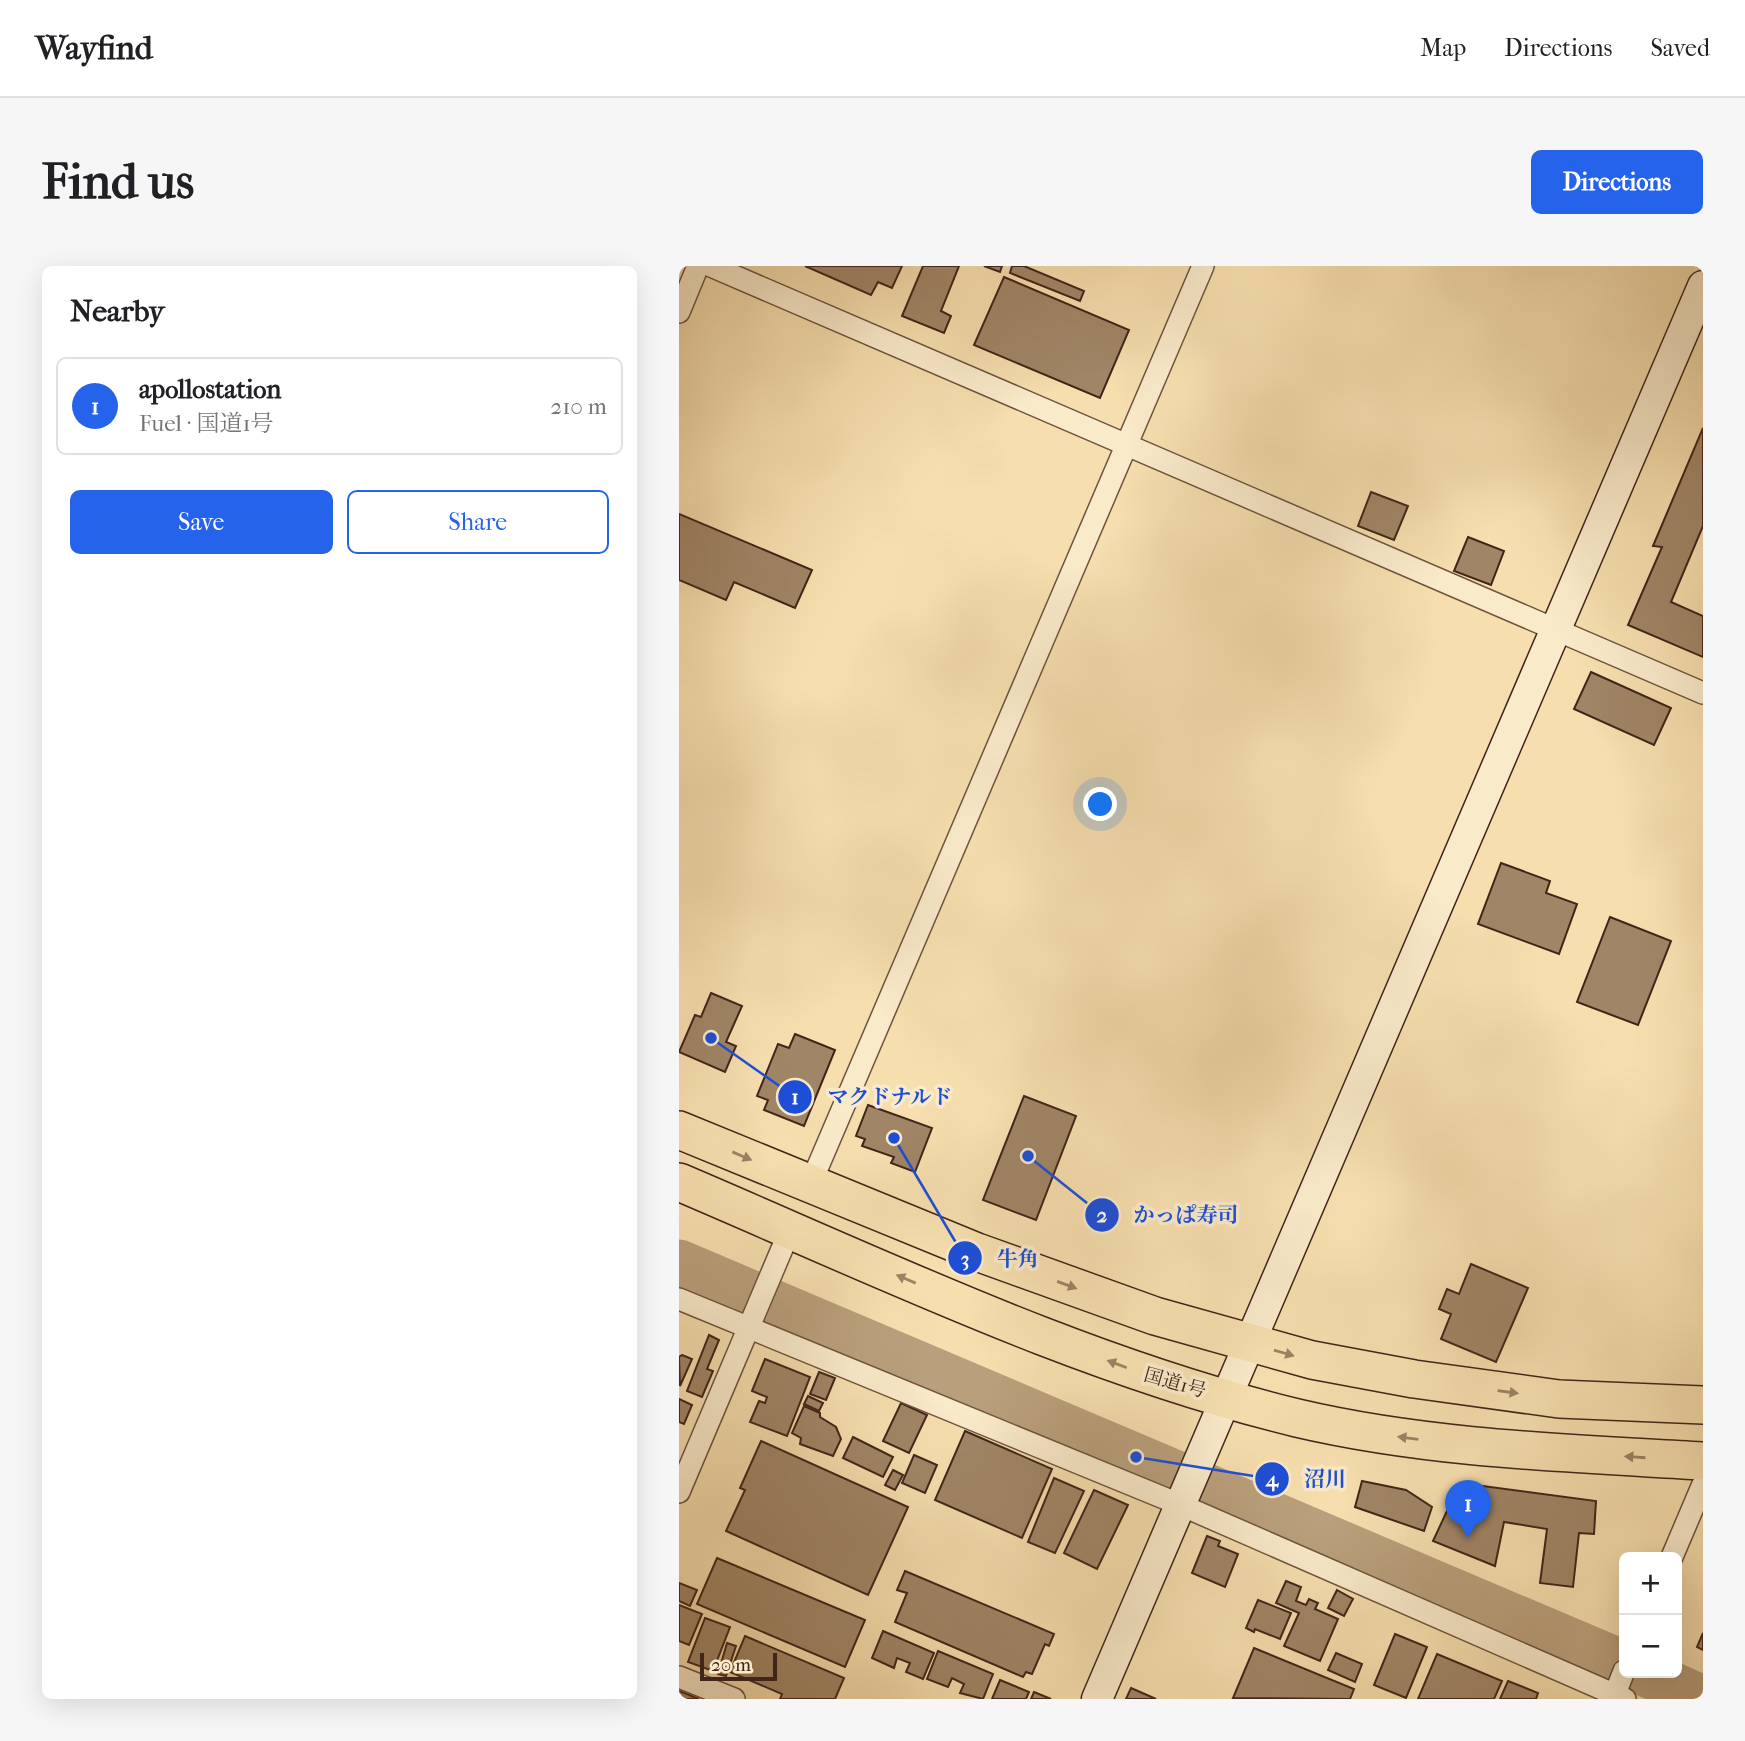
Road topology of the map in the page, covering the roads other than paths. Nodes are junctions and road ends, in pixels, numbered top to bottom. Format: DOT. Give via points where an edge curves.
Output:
graph roads {
  1 [pos="698,266"];
  2 [pos="711,266"];
  3 [pos="1203,266"];
  4 [pos="1703,286"];
  5 [pos="679,313"];
  6 [pos="1124,446"];
  7 [pos="1556,628"];
  8 [pos="1703,693"];
  9 [pos="679,1130"];
  10 [pos="679,1182"];
  11 [pos="810,1185"];
  12 [pos="790,1230"];
  13 [pos="679,1299"];
  14 [pos="750,1324"];
  15 [pos="1249,1343"];
  16 [pos="1226,1397"];
  17 [pos="1703,1405"];
  18 [pos="1703,1461"];
  19 [pos="1703,1484"];
  20 [pos="679,1492"];
  21 [pos="1183,1499"];
  22 [pos="1674,1552"];
  23 [pos="679,1677"];
  24 [pos="1622,1678"];
  25 [pos="1617,1698"];
  26 [pos="734,1699"];
  27 [pos="1097,1699"];
  1 -- 5 [label="street"];
  2 -- 6 [label="street"];
  3 -- 6 [label="street"];
  4 -- 7 [label="street"];
  6 -- 7 [label="street"];
  6 -- 11 [label="street"];
  7 -- 8 [label="street"];
  7 -- 15 [label="street"];
  9 -- 11 [label="highway, one-way"];
  10 -- 12 [label="highway, 国道1号"];
  11 -- 15 [label="highway, one-way" via="1142,1312"];
  12 -- 14 [label="street"];
  16 -- 12 [label="highway, 国道1号, one-way" via="1137,1372"];
  13 -- 14 [label="street"];
  14 -- 20 [label="street"];
  14 -- 21 [label="street"];
  15 -- 16 [label="street"];
  15 -- 17 [label="highway, one-way" via="1414,1379 1559,1399"];
  18 -- 16 [label="highway, 国道1号, one-way" via="1543,1452 1401,1437 1297,1418"];
  16 -- 21 [label="street"];
  19 -- 22 [label="street"];
  21 -- 25 [label="street"];
  21 -- 27 [label="street"];
  23 -- 26 [label="street"];
  24 -- 25 [label="street"];
}
